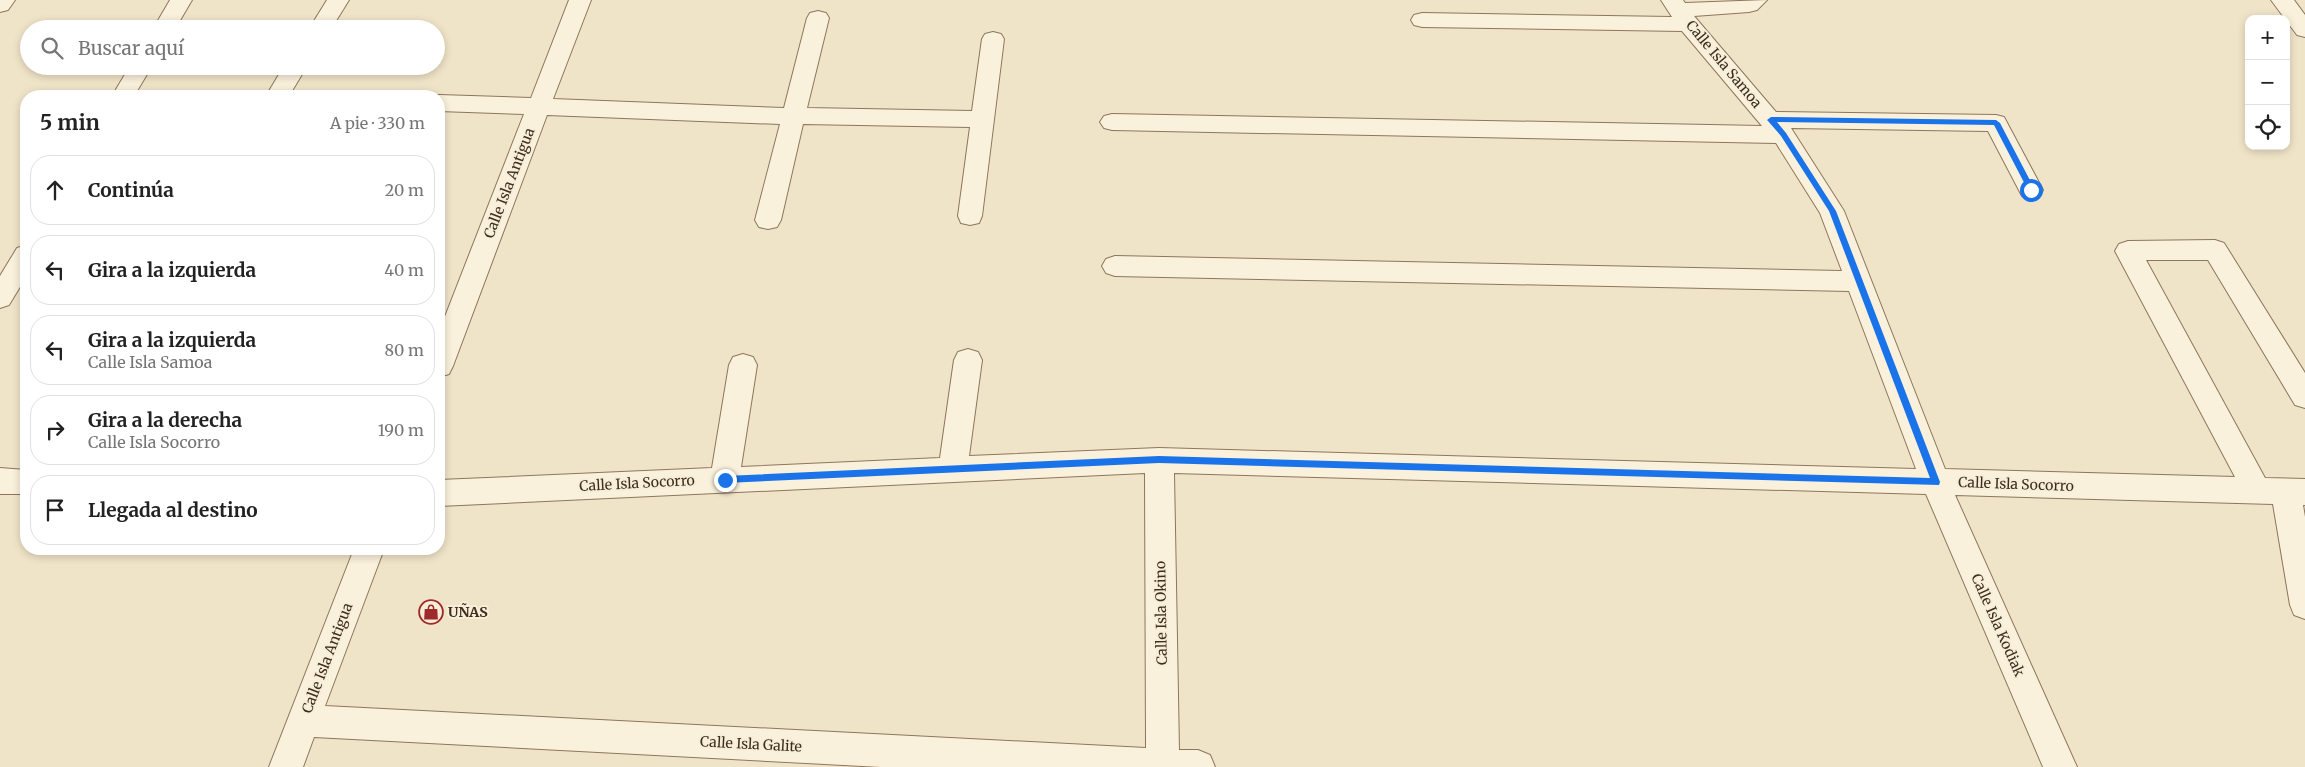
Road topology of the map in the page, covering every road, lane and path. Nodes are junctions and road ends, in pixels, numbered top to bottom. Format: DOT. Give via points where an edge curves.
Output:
graph roads {
  1 [pos="4,0"];
  2 [pos="182,0"];
  3 [pos="338,0"];
  4 [pos="580,0"];
  5 [pos="1756,0"];
  6 [pos="2282,0"];
  7 [pos="0,5"];
  8 [pos="1680,11"];
  9 [pos="818,18"];
  10 [pos="170,20"];
  11 [pos="326,20"];
  12 [pos="1422,20"];
  13 [pos="2305,30"];
  14 [pos="993,39"];
  15 [pos="136,75"];
  16 [pos="290,75"];
  17 [pos="127,90"];
  18 [pos="281,90"];
  19 [pos="445,103"];
  20 [pos="539,107"];
  21 [pos="793,116"];
  22 [pos="983,120"];
  23 [pos="1112,122"];
  24 [pos="1777,127"];
  25 [pos="2031,190"];
  26 [pos="970,216"];
  27 [pos="768,220"];
  28 [pos="20,265"];
  29 [pos="1115,266"];
  30 [pos="1859,281"];
  31 [pos="0,298"];
  32 [pos="445,350"];
  33 [pos="968,360"];
  34 [pos="742,365"];
  35 [pos="2305,397"];
  36 [pos="1159,460"];
  37 [pos="953,469"];
  38 [pos="725,480"];
  39 [pos="0,482"];
  40 [pos="20,482"];
  41 [pos="1936,482"];
  42 [pos="2283,492"];
  43 [pos="445,493"];
  44 [pos="367,555"];
  45 [pos="2305,605"];
  46 [pos="303,720"];
  47 [pos="1163,766"];
  48 [pos="286,767"];
  49 [pos="1198,767"];
  50 [pos="2060,767"];
  1 -- 7 [label="street"];
  2 -- 10 [label="street"];
  3 -- 11 [label="street"];
  4 -- 20 [label="street, Calle Isla Antigua"];
  5 -- 8 [label="street" via="1749,5"];
  6 -- 13 [label="street"];
  8 -- 12 [label="street"];
  8 -- 24 [label="street, Calle Isla Samoa"];
  9 -- 21 [label="street"];
  14 -- 22 [label="street"];
  15 -- 17 [label="street"];
  16 -- 18 [label="street"];
  19 -- 20 [label="street"];
  20 -- 21 [label="street"];
  20 -- 32 [label="street, Calle Isla Antigua"];
  21 -- 22 [label="street"];
  21 -- 27 [label="street"];
  22 -- 26 [label="street"];
  23 -- 24 [label="street"];
  24 -- 25 [label="street" via="1996,123"];
  24 -- 30 [label="street, Calle Isla Samoa" via="1832,211"];
  28 -- 31 [label="street"];
  29 -- 30 [label="street"];
  30 -- 41 [label="street, Calle Isla Samoa"];
  33 -- 37 [label="street"];
  34 -- 38 [label="street"];
  35 -- 42 [label="street" via="2215,250 2128,251"];
  36 -- 37 [label="street, Calle Isla Socorro"];
  36 -- 41 [label="street, Calle Isla Socorro"];
  36 -- 47 [label="street, Calle Isla Okino"];
  37 -- 38 [label="street, Calle Isla Socorro"];
  38 -- 43 [label="street, Calle Isla Socorro"];
  39 -- 40 [label="street"];
  41 -- 42 [label="street, Calle Isla Socorro"];
  41 -- 50 [label="street, Calle Isla Kodiak"];
  42 -- 45 [label="street"];
  44 -- 46 [label="street, Calle Isla Antigua"];
  46 -- 47 [label="street, Calle Isla Galite"];
  46 -- 48 [label="street, Calle Isla Antigua"];
  47 -- 49 [label="street, Calle Isla Galite"];
}
